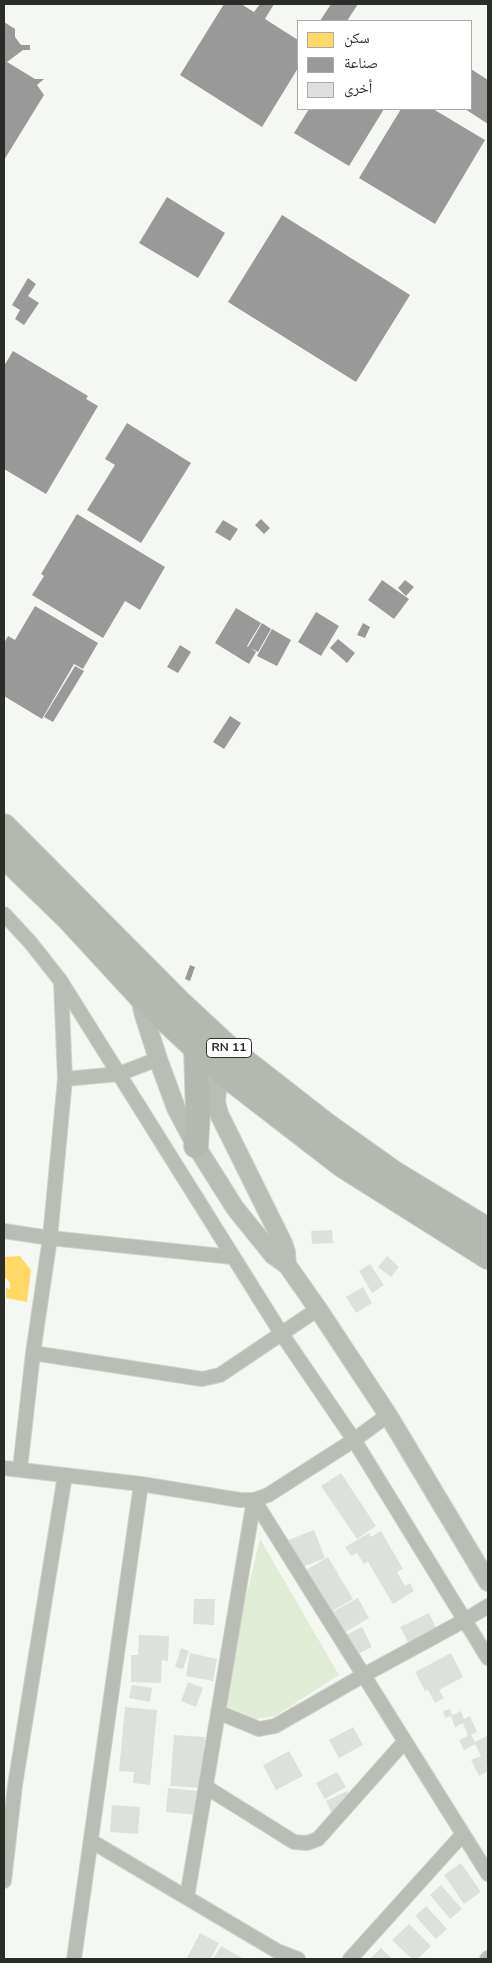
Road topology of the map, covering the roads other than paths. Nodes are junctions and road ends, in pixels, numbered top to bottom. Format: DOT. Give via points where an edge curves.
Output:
graph roads {
  1 [pos="4,826"];
  2 [pos="4,856"];
  3 [pos="4,914"];
  4 [pos="60,980"];
  5 [pos="140,996"];
  6 [pos="196,1049"];
  7 [pos="158,1059"];
  8 [pos="219,1070"];
  9 [pos="120,1074"];
  10 [pos="65,1079"];
  11 [pos="196,1146"];
  12 [pos="488,1230"];
  13 [pos="4,1231"];
  14 [pos="50,1238"];
  15 [pos="232,1257"];
  16 [pos="488,1257"];
  17 [pos="287,1265"];
  18 [pos="318,1309"];
  19 [pos="281,1333"];
  20 [pos="33,1353"];
  21 [pos="388,1415"];
  22 [pos="354,1440"];
  23 [pos="4,1468"];
  24 [pos="20,1469"];
  25 [pos="65,1475"];
  26 [pos="141,1484"];
  27 [pos="254,1500"];
  28 [pos="488,1582"];
  29 [pos="488,1606"];
  30 [pos="465,1620"];
  31 [pos="488,1658"];
  32 [pos="364,1675"];
  33 [pos="218,1712"];
  34 [pos="405,1741"];
  35 [pos="9,1785"];
  36 [pos="206,1787"];
  37 [pos="463,1834"];
  38 [pos="91,1841"];
  39 [pos="488,1874"];
  40 [pos="4,1881"];
  41 [pos="187,1897"];
  42 [pos="76,1958"];
  43 [pos="298,1959"];
  44 [pos="350,1959"];
  1 -- 12 [label="highway, RN 11" via="178,1002 234,1053 394,1173"];
  2 -- 5 [label="highway, RN 11" via="69,919"];
  3 -- 4 [label="street"];
  4 -- 9 [label="street"];
  4 -- 10 [label="street"];
  5 -- 6 [label="highway, RN 11"];
  5 -- 7 [label="street"];
  6 -- 8 [label="highway, RN 11"];
  6 -- 11 [label="highway"];
  7 -- 9 [label="street"];
  7 -- 11 [label="street" via="179,1114"];
  8 -- 16 [label="highway, RN 11" via="342,1165"];
  8 -- 17 [label="street" via="216,1096 219,1114 283,1243"];
  9 -- 10 [label="street"];
  9 -- 15 [label="street"];
  10 -- 14 [label="street"];
  11 -- 17 [label="street" via="235,1208 273,1255"];
  13 -- 14 [label="street"];
  14 -- 15 [label="street"];
  14 -- 20 [label="street"];
  15 -- 19 [label="street"];
  17 -- 18 [label="street"];
  18 -- 19 [label="street"];
  18 -- 21 [label="street"];
  19 -- 20 [label="street" via="220,1375 202,1379"];
  19 -- 22 [label="street"];
  20 -- 24 [label="street"];
  21 -- 22 [label="street"];
  21 -- 28 [label="street"];
  22 -- 27 [label="street" via="268,1495"];
  22 -- 30 [label="street"];
  23 -- 24 [label="street"];
  24 -- 25 [label="street"];
  25 -- 26 [label="street"];
  25 -- 35 [label="street"];
  26 -- 27 [label="street"];
  26 -- 38 [label="street"];
  27 -- 32 [label="street"];
  27 -- 33 [label="street"];
  29 -- 30 [label="street"];
  30 -- 31 [label="street"];
  30 -- 32 [label="street"];
  32 -- 33 [label="street" via="275,1726 259,1729"];
  32 -- 34 [label="street"];
  33 -- 36 [label="street"];
  34 -- 36 [label="street" via="318,1839 307,1843 294,1842"];
  34 -- 37 [label="street"];
  35 -- 40 [label="street"];
  36 -- 41 [label="street"];
  37 -- 39 [label="street"];
  37 -- 44 [label="street"];
  38 -- 41 [label="street"];
  38 -- 42 [label="street"];
  41 -- 43 [label="street"];
}
